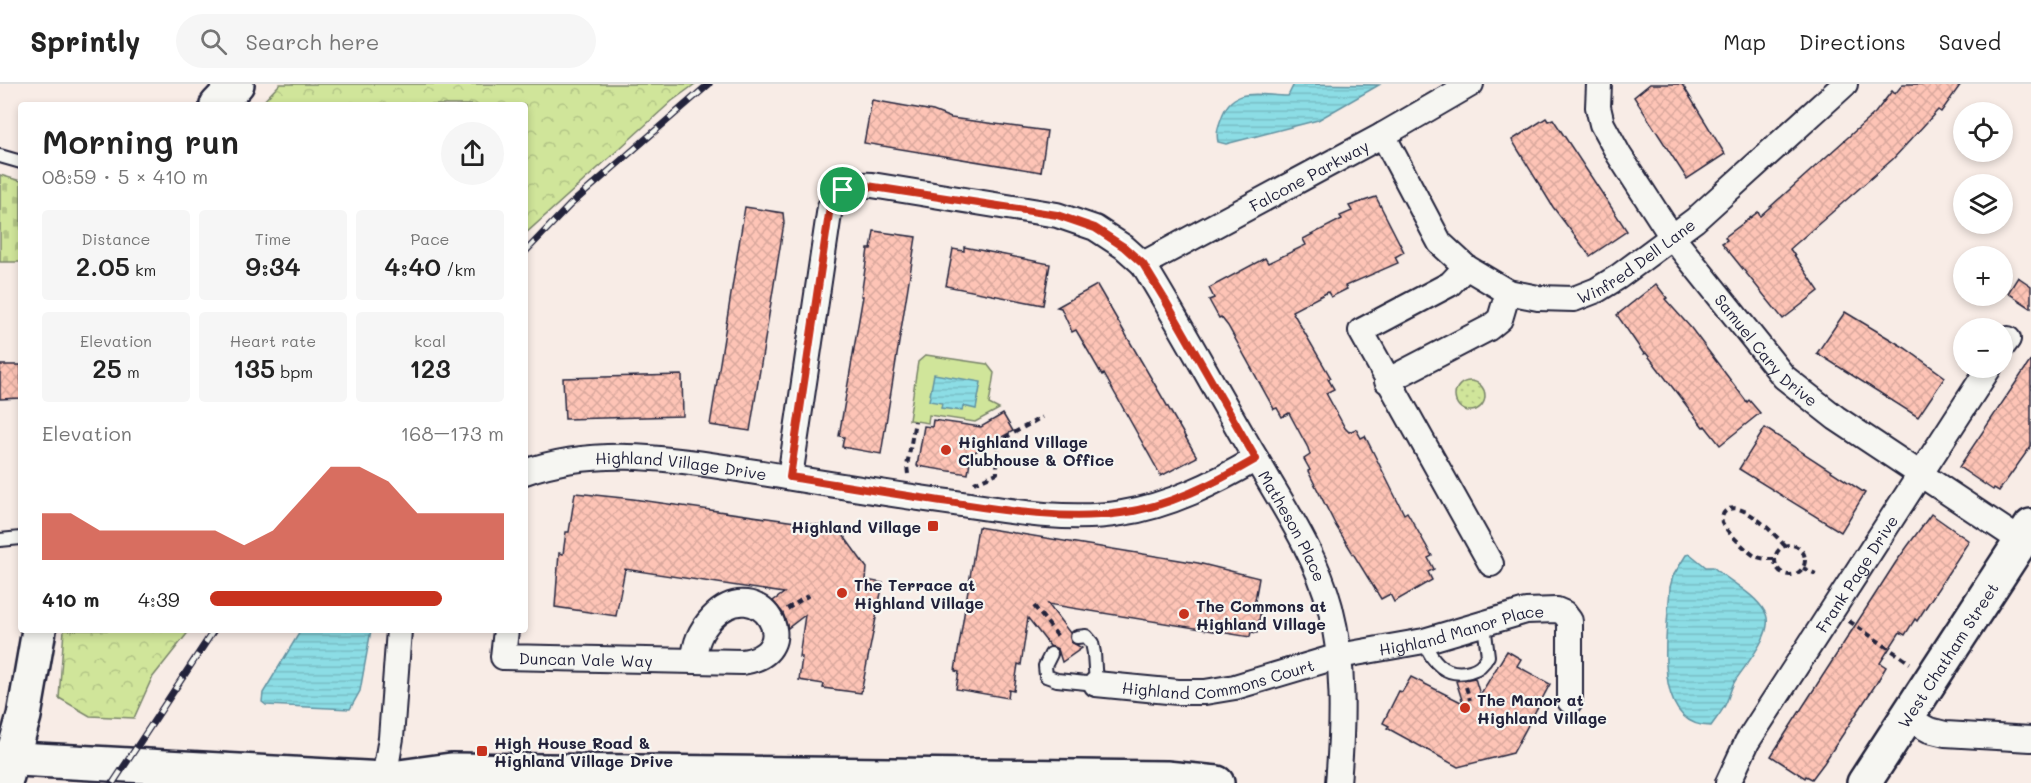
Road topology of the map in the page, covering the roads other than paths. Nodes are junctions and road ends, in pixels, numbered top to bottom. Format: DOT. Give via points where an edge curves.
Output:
graph roads {
  1 [pos="237,84"];
  2 [pos="1471,84"];
  3 [pos="1599,84"];
  4 [pos="1845,84"];
  5 [pos="220,102"];
  6 [pos="1383,135"];
  7 [pos="0,156"];
  8 [pos="18,161"];
  9 [pos="1672,237"];
  10 [pos="1143,264"];
  11 [pos="1466,267"];
  12 [pos="1508,291"];
  13 [pos="1982,378"];
  14 [pos="1387,381"];
  15 [pos="1256,459"];
  16 [pos="528,471"];
  17 [pos="1920,473"];
  18 [pos="790,477"];
  19 [pos="2026,534"];
  20 [pos="18,538"];
  21 [pos="0,540"];
  22 [pos="1491,564"];
  23 [pos="1484,625"];
  24 [pos="38,633"];
  25 [pos="399,633"];
  26 [pos="506,633"];
  27 [pos="1077,637"];
  28 [pos="1424,641"];
  29 [pos="1051,654"];
  30 [pos="1339,656"];
  31 [pos="694,660"];
  32 [pos="1096,684"];
  33 [pos="1570,701"];
  34 [pos="1907,717"];
  35 [pos="2031,739"];
  36 [pos="6,767"];
  37 [pos="898,779"];
  38 [pos="386,782"];
  39 [pos="1217,783"];
  40 [pos="1338,783"];
  41 [pos="1728,783"];
  42 [pos="1864,783"];
  1 -- 5 [label="main road"];
  2 -- 6 [label="street, Falcone Parkway"];
  3 -- 9 [label="street, Samuel Cary Drive" via="1598,107 1604,128"];
  4 -- 9 [label="street, Winfred Dell Lane"];
  6 -- 10 [label="street, Falcone Parkway"];
  6 -- 11 [label="street, Winfred Dell Lane" via="1440,243"];
  7 -- 8 [label="lane"];
  9 -- 12 [label="street, Winfred Dell Lane" via="1598,290 1574,299 1538,298"];
  9 -- 17 [label="street, Samuel Cary Drive" via="1784,377 1836,418"];
  10 -- 15 [label="street, Matheson Place"];
  10 -- 18 [label="street, Matheson Place" via="1095,228 1057,215 872,185 843,190 830,207"];
  11 -- 12 [label="street, Winfred Dell Lane"];
  11 -- 14 [label="street" via="1450,284 1360,331"];
  12 -- 14 [label="street" via="1500,319 1489,328"];
  13 -- 17 [label="street, Frank Page Drive"];
  14 -- 22 [label="street"];
  15 -- 18 [label="street, Highland Village Drive" via="1201,488 1166,501 1123,513 1089,516 1011,512"];
  15 -- 30 [label="street, Matheson Place" via="1320,576"];
  16 -- 18 [label="street, Highland Village Drive" via="580,459 630,456"];
  17 -- 19 [label="street, Samuel Cary Drive"];
  17 -- 41 [label="street, Frank Page Drive" via="1747,742"];
  19 -- 34 [label="main road, West Chatham Street"];
  20 -- 21 [label="lane"];
  23 -- 28 [label="street, Highland Manor Place"];
  23 -- 28 [label="lane" via="1488,642 1486,660 1463,673 1452,673 1435,662"];
  23 -- 33 [label="street, Highland Manor Place" via="1526,611 1551,609 1564,613 1571,626"];
  24 -- 36 [label="main road"];
  25 -- 38 [label="street"];
  26 -- 31 [label="street, Duncan Vale Way" via="503,657"];
  27 -- 32 [label="lane, Highland Commons Court" via="1086,636 1092,643"];
  28 -- 30 [label="street, Highland Manor Place"];
  29 -- 32 [label="lane, Highland Commons Court" via="1045,666 1047,676"];
  30 -- 32 [label="street, Highland Commons Court" via="1205,692"];
  30 -- 40 [label="street, Matheson Place" via="1342,708"];
  34 -- 35 [label="street" via="1945,734"];
  34 -- 42 [label="main road, West Chatham Street"];
  36 -- 38 [label="main road" via="182,770"];
  37 -- 38 [label="main road" via="451,770"];
  37 -- 39 [label="main road" via="1166,778"];
}
